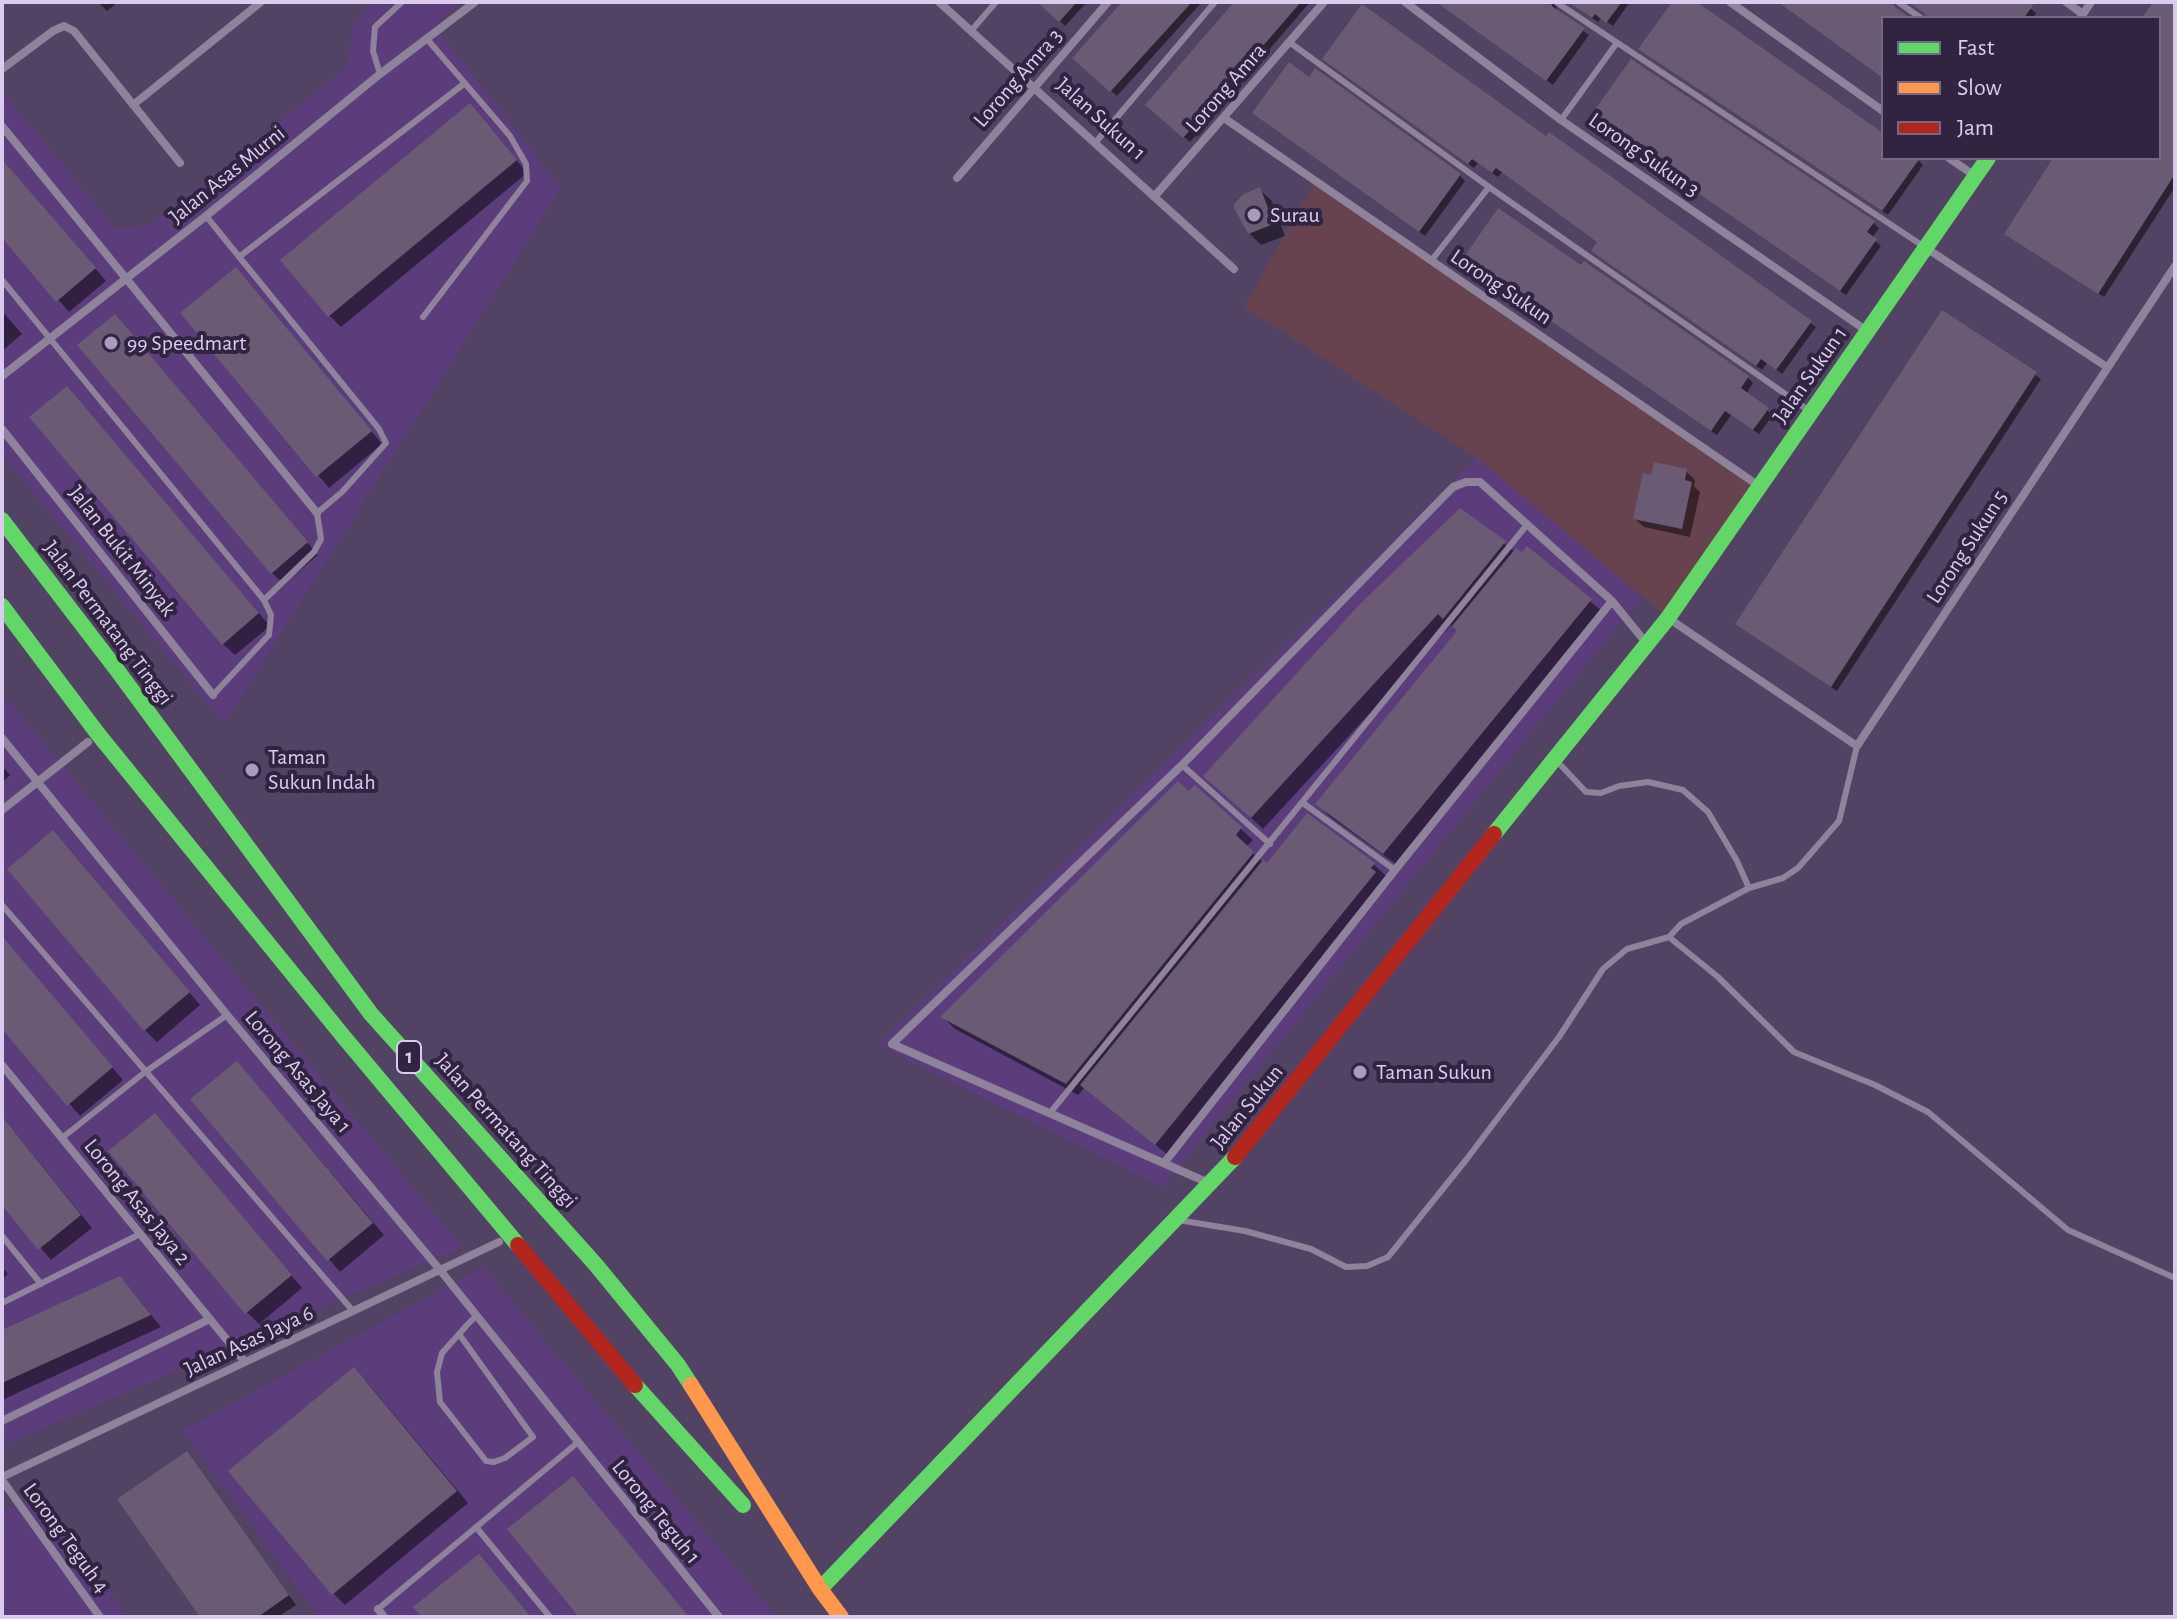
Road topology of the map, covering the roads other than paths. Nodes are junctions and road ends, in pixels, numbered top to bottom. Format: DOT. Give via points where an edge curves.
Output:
graph roads {
  1 [pos="261,2"];
  2 [pos="402,2"];
  3 [pos="475,2"];
  4 [pos="939,2"];
  5 [pos="996,2"];
  6 [pos="1108,2"];
  7 [pos="1215,2"];
  8 [pos="1324,2"];
  9 [pos="1405,2"];
  10 [pos="1556,2"];
  11 [pos="1730,2"];
  12 [pos="1898,2"];
  13 [pos="2066,2"];
  14 [pos="2091,2"];
  15 [pos="1918,16"];
  16 [pos="2082,16"];
  17 [pos="971,31"];
  18 [pos="427,39"];
  19 [pos="1289,42"];
  20 [pos="1616,44"];
  21 [pos="2,69"];
  22 [pos="380,74"];
  23 [pos="465,83"];
  24 [pos="1033,87"];
  25 [pos="133,105"];
  26 [pos="1881,110"];
  27 [pos="1224,118"];
  28 [pos="1561,120"];
  29 [pos="2,126"];
  30 [pos="1095,143"];
  31 [pos="1952,160"];
  32 [pos="1987,160"];
  33 [pos="180,163"];
  34 [pos="1976,177"];
  35 [pos="957,178"];
  36 [pos="1489,187"];
  37 [pos="1154,197"];
  38 [pos="206,216"];
  39 [pos="1926,248"];
  40 [pos="239,257"];
  41 [pos="1431,261"];
  42 [pos="2175,266"];
  43 [pos="1234,269"];
  44 [pos="126,279"];
  45 [pos="2,280"];
  46 [pos="423,317"];
  47 [pos="1868,331"];
  48 [pos="51,339"];
  49 [pos="2107,367"];
  50 [pos="2,376"];
  51 [pos="1811,412"];
  52 [pos="2,429"];
  53 [pos="1759,486"];
  54 [pos="317,513"];
  55 [pos="2,520"];
  56 [pos="1526,526"];
  57 [pos="264,600"];
  58 [pos="1612,601"];
  59 [pos="2,606"];
  60 [pos="1668,618"];
  61 [pos="1647,644"];
  62 [pos="117,670"];
  63 [pos="116,695"];
  64 [pos="213,695"];
  65 [pos="106,730"];
  66 [pos="2,738"];
  67 [pos="1857,746"];
  68 [pos="1555,759"];
  69 [pos="1182,765"];
  70 [pos="37,780"];
  71 [pos="1303,803"];
  72 [pos="2,810"];
  73 [pos="1270,844"];
  74 [pos="1395,870"];
  75 [pos="1749,888"];
  76 [pos="2,905"];
  77 [pos="1669,937"];
  78 [pos="227,1015"];
  79 [pos="2,1065"];
  80 [pos="145,1072"];
  81 [pos="1050,1113"];
  82 [pos="62,1138"];
  83 [pos="1164,1163"];
  84 [pos="1211,1184"];
  85 [pos="1175,1219"];
  86 [pos="533,1232"];
  87 [pos="140,1234"];
  88 [pos="2,1236"];
  89 [pos="510,1237"];
  90 [pos="553,1242"];
  91 [pos="596,1265"];
  92 [pos="440,1270"];
  93 [pos="2175,1278"];
  94 [pos="41,1284"];
  95 [pos="2,1303"];
  96 [pos="353,1311"];
  97 [pos="475,1317"];
  98 [pos="210,1319"];
  99 [pos="459,1334"];
  100 [pos="245,1362"];
  101 [pos="2,1421"];
  102 [pos="566,1429"];
  103 [pos="577,1443"];
  104 [pos="2,1478"];
  105 [pos="476,1527"];
  106 [pos="820,1589"];
  107 [pos="381,1613"];
  108 [pos="100,1617"];
  109 [pos="550,1617"];
  110 [pos="719,1617"];
  111 [pos="841,1617"];
  1 -- 25 [label="street"];
  2 -- 22 [label="lane" via="375,27 373,51"];
  3 -- 18 [label="street, Jalan Asas Murni"];
  4 -- 17 [label="street, Jalan Sukun 1"];
  5 -- 17 [label="lane"];
  6 -- 24 [label="street, Lorong Amra 3"];
  7 -- 30 [label="lane"];
  8 -- 19 [label="street, Lorong Amra"];
  9 -- 28 [label="street, Lorong Sukun 3"];
  10 -- 20 [label="lane"];
  11 -- 26 [label="street"];
  12 -- 15 [label="lane"];
  13 -- 16 [label="street"];
  14 -- 16 [label="street"];
  17 -- 24 [label="street, Jalan Sukun 1"];
  18 -- 22 [label="street, Jalan Asas Murni"];
  18 -- 23 [label="lane"];
  19 -- 27 [label="street, Lorong Amra"];
  19 -- 36 [label="lane"];
  20 -- 28 [label="lane"];
  20 -- 39 [label="lane"];
  21 -- 25 [label="street" via="64,26 74,31"];
  22 -- 38 [label="street, Jalan Asas Murni"];
  23 -- 40 [label="lane"];
  23 -- 46 [label="lane" via="510,136 526,164 527,181"];
  24 -- 30 [label="street, Jalan Sukun 1"];
  24 -- 35 [label="street, Lorong Amra 3"];
  25 -- 33 [label="street"];
  27 -- 37 [label="street, Lorong Amra"];
  27 -- 41 [label="street, Lorong Sukun"];
  28 -- 47 [label="street, Lorong Sukun 3"];
  29 -- 44 [label="street"];
  30 -- 37 [label="street, Jalan Sukun 1"];
  31 -- 34 [label="street"];
  32 -- 34 [label="main road, Jalan Sukun 1"];
  34 -- 39 [label="main road, Jalan Sukun 1"];
  36 -- 41 [label="lane"];
  36 -- 51 [label="lane"];
  37 -- 43 [label="street, Jalan Sukun 1"];
  38 -- 40 [label="lane"];
  38 -- 44 [label="street, Jalan Asas Murni"];
  39 -- 47 [label="main road, Jalan Sukun 1"];
  39 -- 49 [label="street"];
  40 -- 54 [label="lane" via="386,443"];
  41 -- 53 [label="street, Lorong Sukun"];
  42 -- 49 [label="street, Lorong Sukun 5"];
  44 -- 48 [label="street, Jalan Asas Murni"];
  44 -- 54 [label="street"];
  45 -- 48 [label="lane"];
  47 -- 51 [label="main road, Jalan Sukun 1"];
  48 -- 50 [label="street, Jalan Asas Murni"];
  48 -- 57 [label="lane"];
  49 -- 67 [label="street, Lorong Sukun 5"];
  51 -- 53 [label="main road, Jalan Sukun 1"];
  52 -- 64 [label="street, Jalan Bukit Minyak"];
  53 -- 60 [label="main road, Jalan Sukun 1"];
  54 -- 57 [label="lane" via="321,539 314,552"];
  55 -- 62 [label="main road, Jalan Permatang Tinggi / 1"];
  56 -- 58 [label="street"];
  56 -- 69 [label="street" via="1480,482 1453,487"];
  56 -- 71 [label="lane"];
  57 -- 64 [label="lane" via="271,615 269,635"];
  58 -- 61 [label="street"];
  58 -- 74 [label="street"];
  59 -- 65 [label="main road, Jalan Permatang Tinggi / 1"];
  60 -- 61 [label="main road, Jalan Sukun"];
  60 -- 67 [label="street"];
  61 -- 68 [label="main road, Jalan Sukun"];
  62 -- 63 [label="main road"];
  62 -- 91 [label="main road, Jalan Permatang Tinggi / 1" via="371,1014"];
  65 -- 70 [label="street"];
  65 -- 89 [label="main road, Jalan Permatang Tinggi / 1"];
  66 -- 70 [label="street, Lorong Asas Jaya 1"];
  67 -- 75 [label="lane" via="1839,821 1798,868"];
  68 -- 75 [label="lane" via="1592,794 1648,782 1683,790 1708,812"];
  68 -- 84 [label="main road, Jalan Sukun"];
  69 -- 73 [label="lane"];
  69 -- 81 [label="street" via="892,1044"];
  70 -- 72 [label="street"];
  70 -- 78 [label="street, Lorong Asas Jaya 1"];
  71 -- 73 [label="lane"];
  71 -- 74 [label="lane"];
  73 -- 81 [label="lane"];
  74 -- 83 [label="street"];
  75 -- 77 [label="lane" via="1681,924"];
  76 -- 80 [label="lane"];
  77 -- 85 [label="lane" via="1627,949 1603,969 1549,1049 1388,1257 1346,1267 1311,1249"];
  77 -- 93 [label="lane" via="1794,1052 1928,1112 2068,1230"];
  78 -- 80 [label="lane"];
  78 -- 92 [label="street, Lorong Asas Jaya 1"];
  79 -- 82 [label="street, Lorong Asas Jaya 2"];
  80 -- 82 [label="lane"];
  80 -- 96 [label="lane"];
  81 -- 83 [label="street"];
  82 -- 87 [label="street, Lorong Asas Jaya 2"];
  83 -- 84 [label="street"];
  84 -- 85 [label="main road, Jalan Sukun"];
  85 -- 106 [label="main road, Jalan Sukun"];
  86 -- 89 [label="main road"];
  87 -- 94 [label="lane"];
  87 -- 98 [label="street, Lorong Asas Jaya 2"];
  88 -- 94 [label="lane"];
  89 -- 92 [label="street, Jalan Asas Jaya 6"];
  89 -- 106 [label="main road, Jalan Permatang Tinggi / 1" via="675,1432"];
  90 -- 91 [label="main road"];
  91 -- 106 [label="main road, Jalan Permatang Tinggi / 1" via="678,1365"];
  92 -- 96 [label="street, Jalan Asas Jaya 6"];
  92 -- 97 [label="street, Lorong Asas Jaya 1"];
  94 -- 95 [label="lane"];
  96 -- 100 [label="street, Jalan Asas Jaya 6"];
  97 -- 99 [label="lane"];
  97 -- 102 [label="street, Lorong Asas Jaya 1"];
  98 -- 100 [label="street, Lorong Asas Jaya 2"];
  98 -- 101 [label="street"];
  99 -- 99 [label="lane" via="439,1362 440,1402 486,1461 494,1462 533,1437"];
  100 -- 104 [label="street, Jalan Asas Jaya 6"];
  102 -- 103 [label="street, Lorong Teguh 1"];
  103 -- 105 [label="lane"];
  103 -- 110 [label="street, Lorong Teguh 1"];
  104 -- 108 [label="street, Lorong Teguh 4"];
  105 -- 107 [label="lane"];
  105 -- 109 [label="lane"];
  106 -- 111 [label="main road, Jalan Permatang Tinggi / 1"];
}
